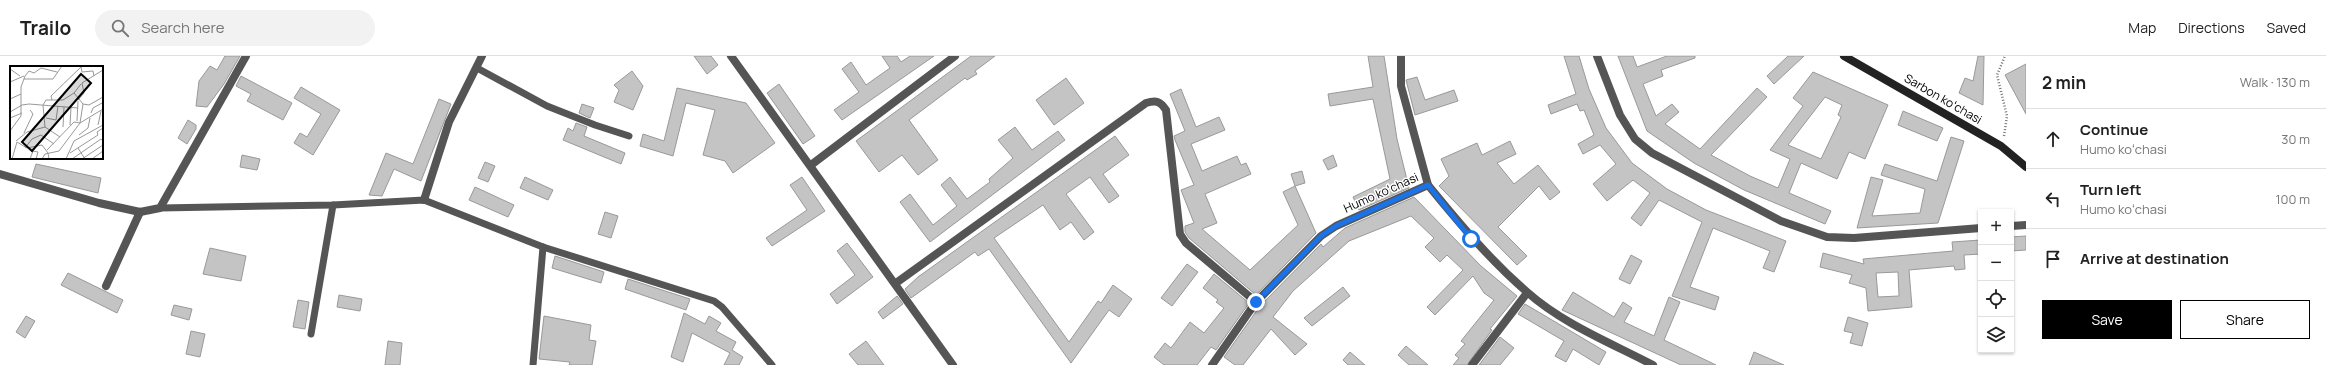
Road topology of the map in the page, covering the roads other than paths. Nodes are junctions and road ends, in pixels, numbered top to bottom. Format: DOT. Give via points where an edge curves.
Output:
graph roads {
  1 [pos="246,56"];
  2 [pos="482,56"];
  3 [pos="731,56"];
  4 [pos="955,56"];
  5 [pos="1401,56"];
  6 [pos="1597,56"];
  7 [pos="1844,56"];
  8 [pos="477,68"];
  9 [pos="629,136"];
  10 [pos="811,164"];
  11 [pos="2026,167"];
  12 [pos="0,174"];
  13 [pos="1428,185"];
  14 [pos="424,200"];
  15 [pos="333,205"];
  16 [pos="160,208"];
  17 [pos="140,212"];
  18 [pos="2026,225"];
  19 [pos="2014,226"];
  20 [pos="1978,228"];
  21 [pos="543,247"];
  22 [pos="896,282"];
  23 [pos="106,286"];
  24 [pos="1527,293"];
  25 [pos="1256,302"];
  26 [pos="311,334"];
  27 [pos="533,365"];
  28 [pos="772,365"];
  29 [pos="953,365"];
  30 [pos="1212,365"];
  31 [pos="1472,365"];
  32 [pos="1653,365"];
  1 -- 16 [label="street"];
  2 -- 8 [label="street"];
  3 -- 10 [label="street"];
  4 -- 10 [label="street"];
  5 -- 13 [label="street" via="1401,86"];
  6 -- 20 [label="street" via="1620,115 1635,139 1652,153 1781,221 1827,237 1854,238"];
  7 -- 11 [label="street, Sarbon koʻchasi" via="2001,146"];
  8 -- 9 [label="lane" via="547,106 595,126"];
  8 -- 14 [label="street" via="449,122"];
  10 -- 22 [label="street"];
  12 -- 17 [label="street" via="99,203"];
  13 -- 24 [label="street, Humo koʻchasi" via="1471,239"];
  13 -- 25 [label="street, Humo koʻchasi" via="1336,226"];
  14 -- 15 [label="lane"];
  14 -- 21 [label="lane"];
  15 -- 16 [label="lane"];
  15 -- 26 [label="lane"];
  16 -- 17 [label="street"];
  17 -- 23 [label="street"];
  18 -- 19 [label="street"];
  21 -- 27 [label="lane"];
  21 -- 28 [label="lane" via="714,301"];
  22 -- 25 [label="street" via="1146,103 1156,100 1166,110 1180,234"];
  22 -- 29 [label="street"];
  24 -- 31 [label="street"];
  24 -- 32 [label="street, Humo koʻchasi" via="1562,318"];
  25 -- 30 [label="street, Humo koʻchasi"];
}
